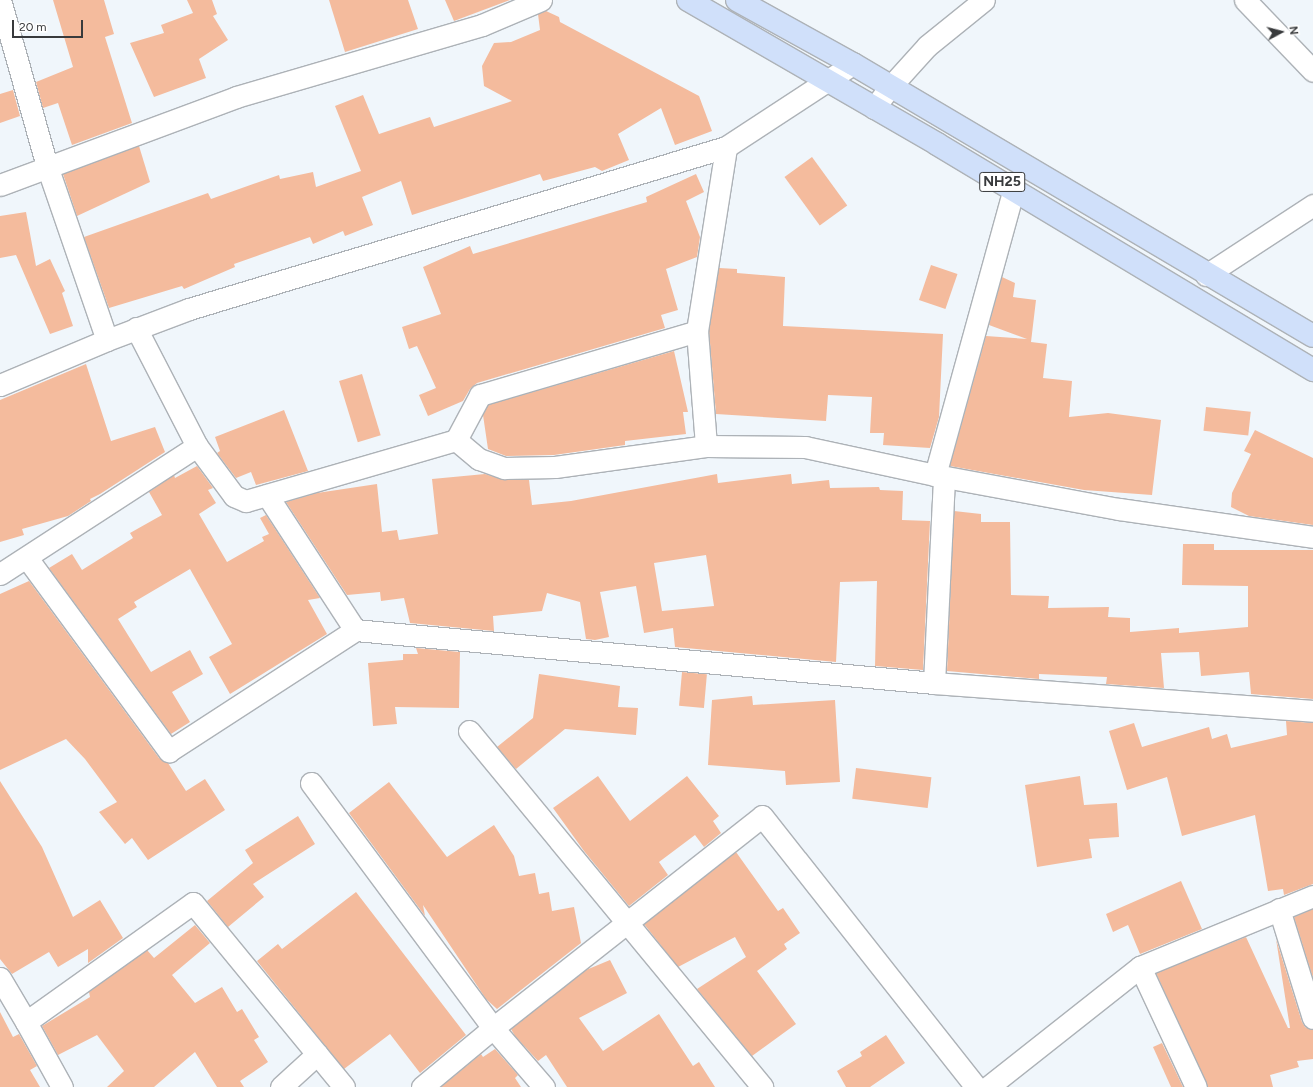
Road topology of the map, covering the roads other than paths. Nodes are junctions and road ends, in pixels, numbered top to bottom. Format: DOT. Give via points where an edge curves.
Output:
graph roads {
  1 [pos="0,0"];
  2 [pos="541,0"];
  3 [pos="688,0"];
  4 [pos="737,0"];
  5 [pos="984,0"];
  6 [pos="1246,0"];
  7 [pos="4,27"];
  8 [pos="852,64"];
  9 [pos="1313,71"];
  10 [pos="829,80"];
  11 [pos="890,87"];
  12 [pos="874,108"];
  13 [pos="726,147"];
  14 [pos="47,166"];
  15 [pos="0,185"];
  16 [pos="1014,189"];
  17 [pos="1313,205"];
  18 [pos="1206,275"];
  19 [pos="136,328"];
  20 [pos="696,331"];
  21 [pos="1313,336"];
  22 [pos="106,340"];
  23 [pos="1313,370"];
  24 [pos="0,385"];
  25 [pos="456,440"];
  26 [pos="197,446"];
  27 [pos="706,446"];
  28 [pos="940,476"];
  29 [pos="267,495"];
  30 [pos="1313,537"];
  31 [pos="28,558"];
  32 [pos="0,574"];
  33 [pos="355,630"];
  34 [pos="934,683"];
  35 [pos="1313,711"];
  36 [pos="468,731"];
  37 [pos="311,783"];
  38 [pos="1313,896"];
  39 [pos="1279,909"];
  40 [pos="628,924"];
  41 [pos="1140,967"];
  42 [pos="0,978"];
  43 [pos="1313,1018"];
  44 [pos="26,1022"];
  45 [pos="494,1028"];
  46 [pos="317,1054"];
  47 [pos="62,1087"];
  48 [pos="281,1087"];
  49 [pos="344,1087"];
  50 [pos="422,1087"];
  51 [pos="544,1087"];
  52 [pos="762,1087"];
  53 [pos="976,1087"];
  54 [pos="988,1087"];
  55 [pos="1196,1087"];
  1 -- 7 [label="street"];
  2 -- 14 [label="street" via="482,25 236,97"];
  3 -- 10 [label="main road, NH25"];
  4 -- 8 [label="main road, NH25"];
  5 -- 11 [label="street" via="927,46"];
  6 -- 9 [label="street"];
  7 -- 14 [label="street"];
  8 -- 10 [label="street"];
  8 -- 11 [label="main road, NH25"];
  10 -- 12 [label="main road, NH25"];
  10 -- 13 [label="street"];
  11 -- 12 [label="street"];
  11 -- 18 [label="main road, NH25"];
  12 -- 16 [label="main road, NH25"];
  13 -- 19 [label="street" via="189,309"];
  13 -- 20 [label="street"];
  14 -- 15 [label="street"];
  14 -- 22 [label="street"];
  16 -- 23 [label="main road, NH25"];
  16 -- 28 [label="street"];
  17 -- 18 [label="street"];
  18 -- 21 [label="main road, NH25"];
  19 -- 22 [label="street"];
  19 -- 26 [label="street"];
  20 -- 25 [label="street" via="480,395"];
  20 -- 27 [label="street"];
  22 -- 24 [label="street"];
  25 -- 27 [label="street" via="479,460 504,468 555,467"];
  25 -- 29 [label="street"];
  26 -- 29 [label="street" via="234,496 246,501"];
  26 -- 31 [label="street"];
  27 -- 28 [label="street" via="805,447"];
  28 -- 30 [label="street" via="1126,510"];
  28 -- 34 [label="street"];
  29 -- 33 [label="street"];
  31 -- 32 [label="street"];
  31 -- 33 [label="street" via="168,751"];
  33 -- 34 [label="street"];
  34 -- 35 [label="street"];
  36 -- 40 [label="street"];
  37 -- 45 [label="street"];
  38 -- 39 [label="street"];
  39 -- 41 [label="street"];
  39 -- 43 [label="street"];
  40 -- 45 [label="street"];
  40 -- 52 [label="street"];
  40 -- 53 [label="street" via="762,816"];
  41 -- 54 [label="street"];
  41 -- 55 [label="street"];
  42 -- 44 [label="street"];
  44 -- 46 [label="street" via="193,903"];
  44 -- 47 [label="street"];
  45 -- 50 [label="street"];
  45 -- 51 [label="street"];
  46 -- 48 [label="street"];
  46 -- 49 [label="street"];
}
